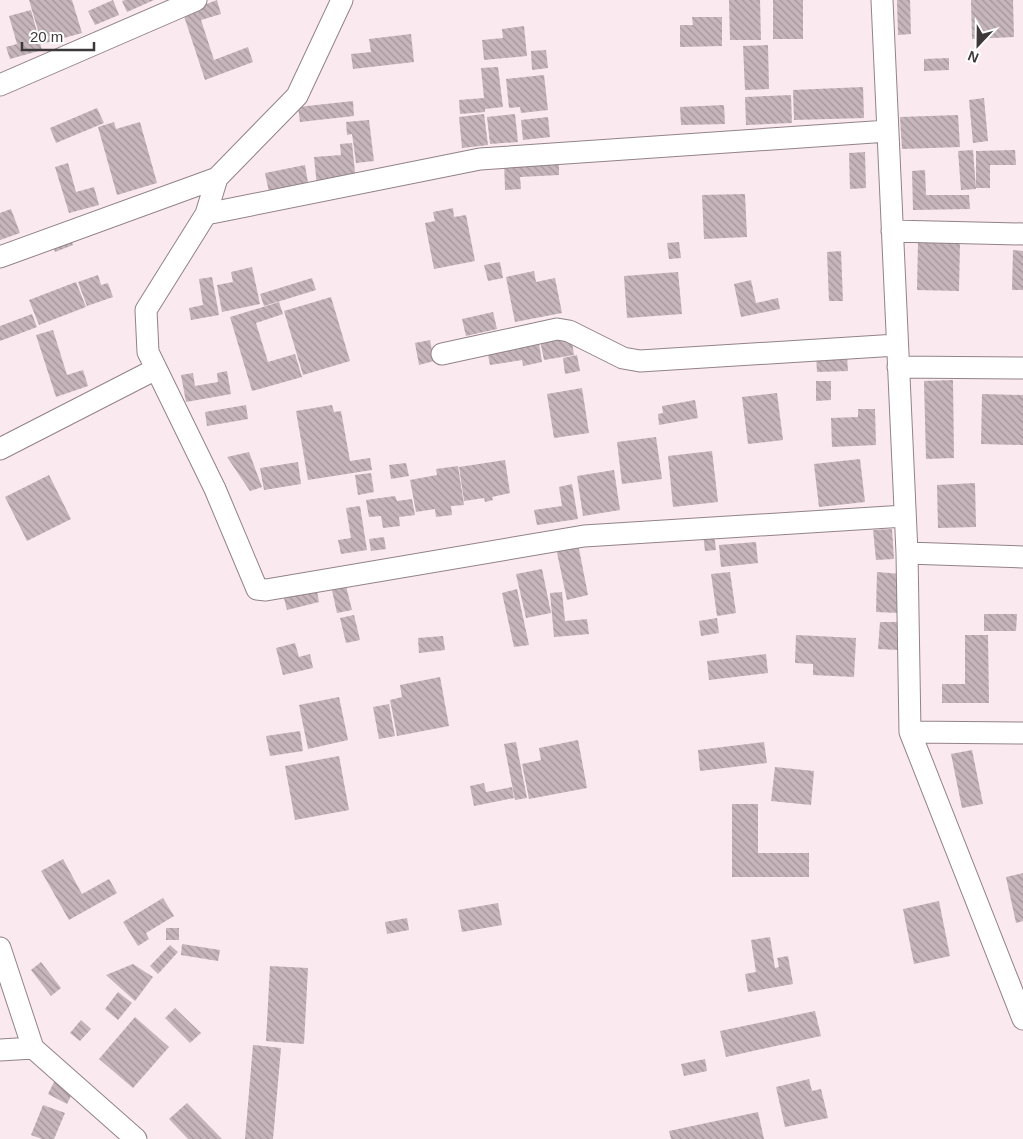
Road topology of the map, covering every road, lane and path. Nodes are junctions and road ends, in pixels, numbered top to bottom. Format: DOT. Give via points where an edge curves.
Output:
graph roads {
  1 [pos="196,0"];
  2 [pos="342,0"];
  3 [pos="882,0"];
  4 [pos="0,85"];
  5 [pos="888,131"];
  6 [pos="218,178"];
  7 [pos="206,214"];
  8 [pos="892,231"];
  9 [pos="1023,234"];
  10 [pos="0,257"];
  11 [pos="897,345"];
  12 [pos="442,354"];
  13 [pos="898,367"];
  14 [pos="156,368"];
  15 [pos="1023,368"];
  16 [pos="0,449"];
  17 [pos="905,516"];
  18 [pos="906,553"];
  19 [pos="1023,557"];
  20 [pos="910,732"];
  21 [pos="1023,733"];
  22 [pos="0,948"];
  23 [pos="1023,1020"];
  24 [pos="33,1048"];
  25 [pos="0,1050"];
  26 [pos="136,1139"];
  1 -- 4 [label="street"];
  2 -- 6 [label="street" via="297,96"];
  3 -- 5 [label="street"];
  5 -- 7 [label="street" via="480,159"];
  5 -- 8 [label="street"];
  6 -- 7 [label="street"];
  6 -- 10 [label="street"];
  7 -- 14 [label="street" via="146,310 148,352"];
  8 -- 9 [label="street"];
  8 -- 11 [label="street"];
  11 -- 12 [label="street" via="640,361 623,358 569,331 557,329"];
  11 -- 13 [label="street"];
  13 -- 15 [label="street"];
  13 -- 17 [label="street"];
  14 -- 16 [label="street"];
  14 -- 17 [label="street" via="215,489 257,589 584,536"];
  17 -- 18 [label="street"];
  18 -- 19 [label="street"];
  18 -- 20 [label="street"];
  20 -- 21 [label="street"];
  20 -- 23 [label="street"];
  22 -- 24 [label="street"];
  24 -- 25 [label="street"];
  24 -- 26 [label="street"];
}
